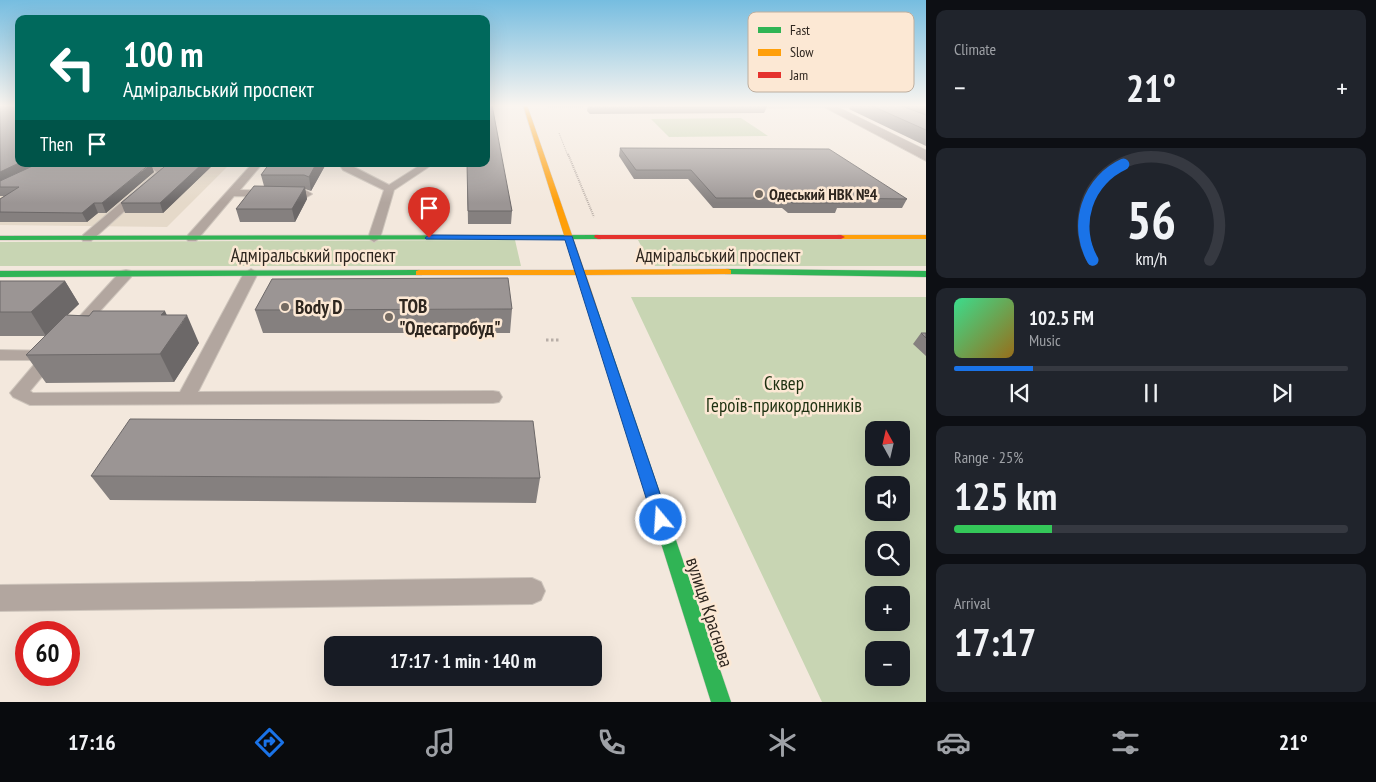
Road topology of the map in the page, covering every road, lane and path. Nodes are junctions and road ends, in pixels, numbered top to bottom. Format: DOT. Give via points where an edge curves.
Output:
graph roads {
  1 [pos="536,138"];
  2 [pos="561,138"];
  3 [pos="891,138"];
  4 [pos="926,156"];
  5 [pos="156,167"];
  6 [pos="254,167"];
  7 [pos="345,167"];
  8 [pos="423,167"];
  9 [pos="389,189"];
  10 [pos="232,193"];
  11 [pos="307,194"];
  12 [pos="569,237"];
  13 [pos="615,237"];
  14 [pos="926,237"];
  15 [pos="0,238"];
  16 [pos="87,238"];
  17 [pos="192,238"];
  18 [pos="374,238"];
  19 [pos="579,272"];
  20 [pos="251,273"];
  21 [pos="0,274"];
  22 [pos="126,274"];
  23 [pos="926,274"];
  24 [pos="546,340"];
  25 [pos="561,340"];
  26 [pos="0,355"];
  27 [pos="52,355"];
  28 [pos="493,397"];
  29 [pos="186,398"];
  30 [pos="532,590"];
  31 [pos="0,598"];
  32 [pos="721,702"];
  1 -- 12 [label="main road, вулиця Краснова"];
  2 -- 13 [label="path" via="597,223 613,231"];
  3 -- 4 [label="street"];
  5 -- 16 [label="lane" via="163,172"];
  6 -- 10 [label="lane"];
  7 -- 9 [label="lane"];
  8 -- 9 [label="lane"];
  9 -- 18 [label="lane"];
  10 -- 11 [label="lane"];
  10 -- 17 [label="lane"];
  12 -- 13 [label="main road, Адміральський проспект"];
  12 -- 18 [label="main road, Адміральський проспект"];
  12 -- 19 [label="main road, вулиця Краснова"];
  13 -- 14 [label="main road, Адміральський проспект"];
  15 -- 16 [label="main road, Адміральський проспект"];
  16 -- 17 [label="main road, Адміральський проспект"];
  17 -- 18 [label="main road, Адміральський проспект"];
  19 -- 20 [label="main road, Адміральський проспект"];
  19 -- 23 [label="main road, Адміральський проспект"];
  19 -- 32 [label="main road, вулиця Краснова"];
  20 -- 22 [label="main road, Адміральський проспект"];
  20 -- 29 [label="lane"];
  21 -- 22 [label="main road, Адміральський проспект"];
  22 -- 27 [label="lane"];
  24 -- 25 [label="path"];
  26 -- 27 [label="lane"];
  27 -- 29 [label="lane" via="19,392 30,399"];
  28 -- 29 [label="lane"];
  30 -- 31 [label="lane"];
}
